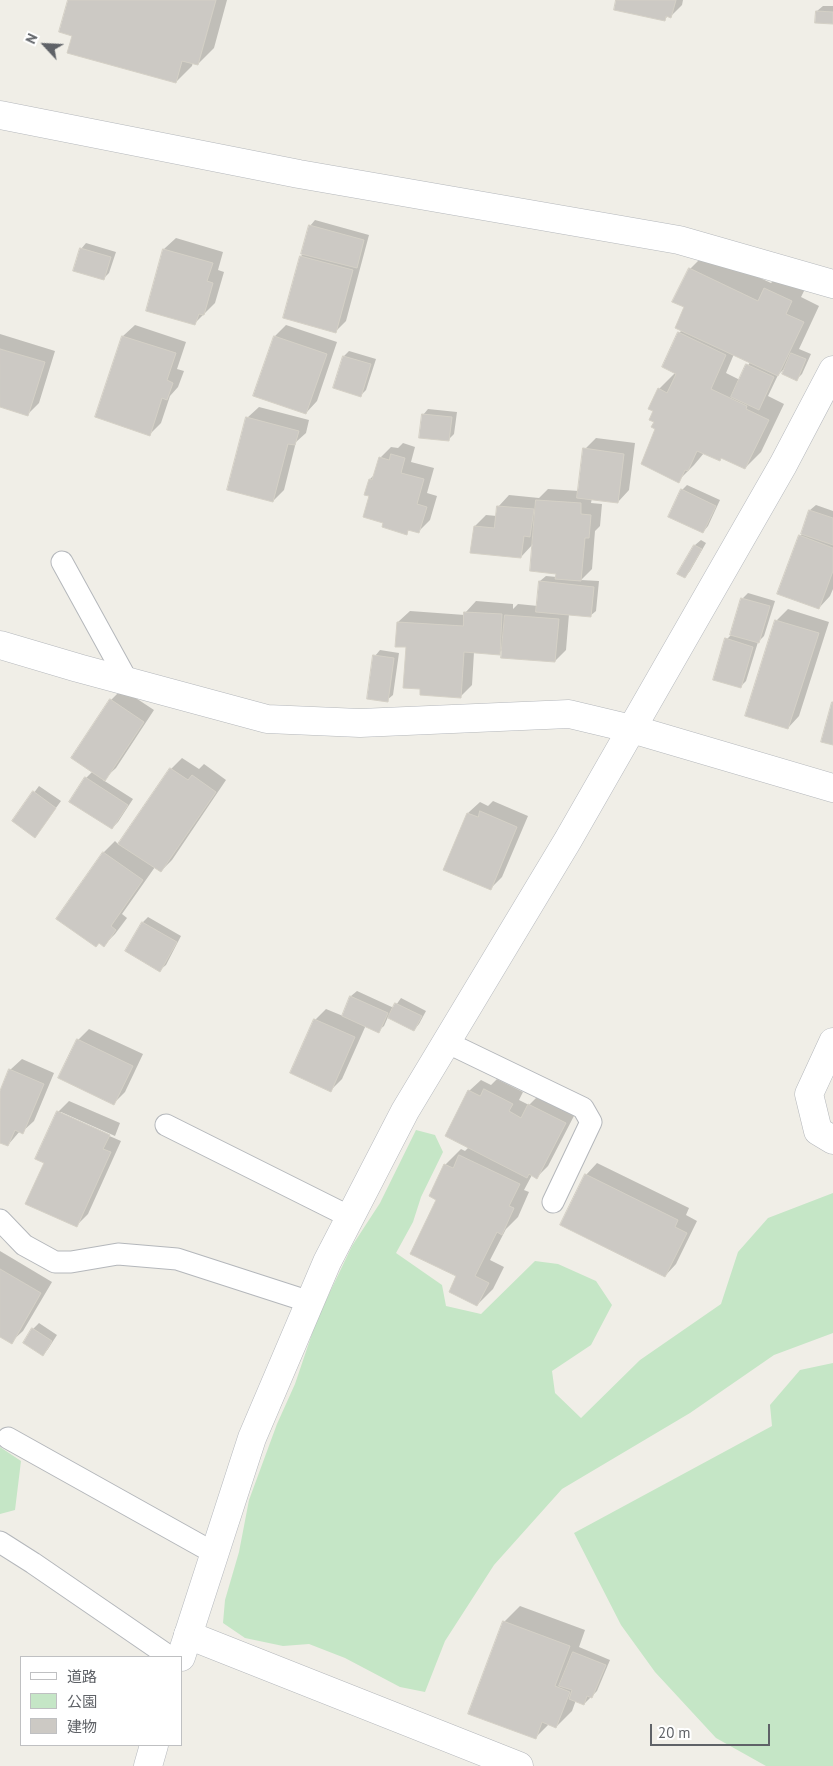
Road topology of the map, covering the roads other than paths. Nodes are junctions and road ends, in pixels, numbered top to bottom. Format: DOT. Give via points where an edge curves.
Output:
graph roads {
  1 [pos="0,115"];
  2 [pos="833,284"];
  3 [pos="833,370"];
  4 [pos="62,562"];
  5 [pos="0,646"];
  6 [pos="128,682"];
  7 [pos="632,729"];
  8 [pos="833,788"];
  9 [pos="446,1042"];
  10 [pos="833,1042"];
  11 [pos="166,1125"];
  12 [pos="833,1140"];
  13 [pos="553,1202"];
  14 [pos="350,1217"];
  15 [pos="0,1220"];
  16 [pos="310,1302"];
  17 [pos="8,1438"];
  18 [pos="0,1542"];
  19 [pos="214,1553"];
  20 [pos="184,1646"];
  21 [pos="169,1656"];
  22 [pos="154,1746"];
  23 [pos="148,1766"];
  24 [pos="519,1766"];
  1 -- 2 [label="street" via="299,174 679,240"];
  3 -- 7 [label="street" via="783,465"];
  4 -- 6 [label="lane"];
  5 -- 6 [label="street"];
  6 -- 7 [label="street" via="267,719 360,723 569,714"];
  7 -- 8 [label="street"];
  7 -- 9 [label="street"];
  9 -- 13 [label="lane" via="583,1108 591,1122"];
  9 -- 14 [label="street" via="405,1111"];
  10 -- 12 [label="street" via="809,1094 818,1131"];
  11 -- 14 [label="lane"];
  14 -- 16 [label="street"];
  15 -- 16 [label="lane" via="24,1244 55,1262 118,1254 177,1259"];
  16 -- 19 [label="street" via="252,1438"];
  17 -- 19 [label="lane"];
  18 -- 21 [label="lane"];
  19 -- 20 [label="street"];
  20 -- 24 [label="street"];
  22 -- 23 [label="street"];
}
